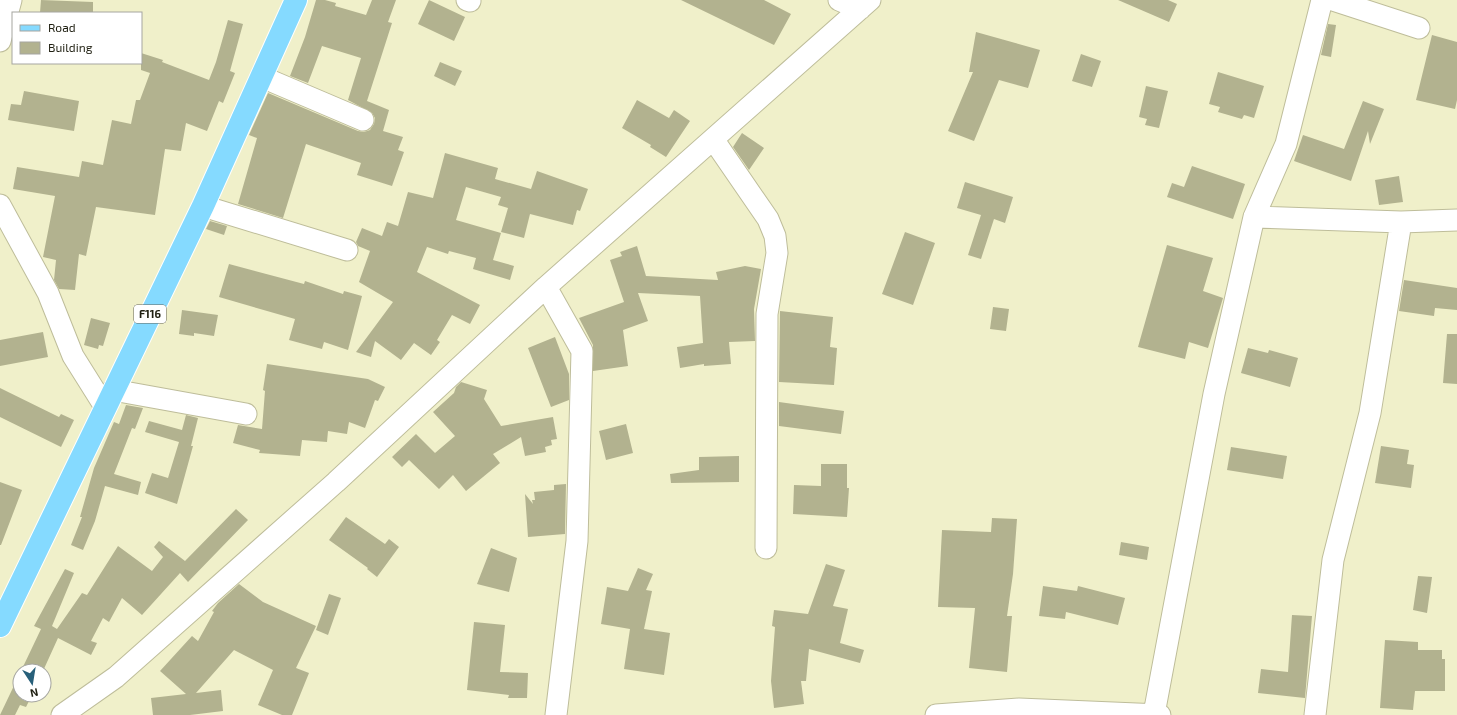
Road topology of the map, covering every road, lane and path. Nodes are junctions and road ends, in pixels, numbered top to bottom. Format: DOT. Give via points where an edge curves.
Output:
graph roads {
  1 [pos="11,0"];
  2 [pos="296,0"];
  3 [pos="840,0"];
  4 [pos="1322,0"];
  5 [pos="1333,0"];
  6 [pos="864,4"];
  7 [pos="1419,28"];
  8 [pos="2,29"];
  9 [pos="262,77"];
  10 [pos="363,120"];
  11 [pos="713,139"];
  12 [pos="0,205"];
  13 [pos="203,206"];
  14 [pos="1254,217"];
  15 [pos="1457,220"];
  16 [pos="1401,222"];
  17 [pos="348,250"];
  18 [pos="546,287"];
  19 [pos="109,398"];
  20 [pos="246,414"];
  21 [pos="766,548"];
  22 [pos="0,626"];
  23 [pos="1157,714"];
  24 [pos="64,715"];
  25 [pos="556,715"];
  26 [pos="936,715"];
  27 [pos="1314,715"];
  1 -- 8 [label="street"];
  2 -- 9 [label="main road, F116"];
  3 -- 6 [label="street"];
  4 -- 14 [label="street" via="1286,144"];
  5 -- 7 [label="street"];
  6 -- 11 [label="street"];
  9 -- 10 [label="street"];
  9 -- 13 [label="main road, F116"];
  11 -- 18 [label="street"];
  11 -- 21 [label="street" via="768,220 775,236 777,253 767,314"];
  12 -- 19 [label="street" via="48,293 73,356"];
  13 -- 17 [label="street"];
  13 -- 19 [label="main road, F116"];
  14 -- 16 [label="street"];
  14 -- 23 [label="street" via="1214,394"];
  15 -- 16 [label="street"];
  16 -- 27 [label="street" via="1370,413 1333,560"];
  18 -- 24 [label="street" via="336,482 116,677"];
  18 -- 25 [label="street" via="582,351 577,541"];
  19 -- 20 [label="street"];
  19 -- 22 [label="main road, F116"];
  23 -- 26 [label="street" via="1019,709"];
}
